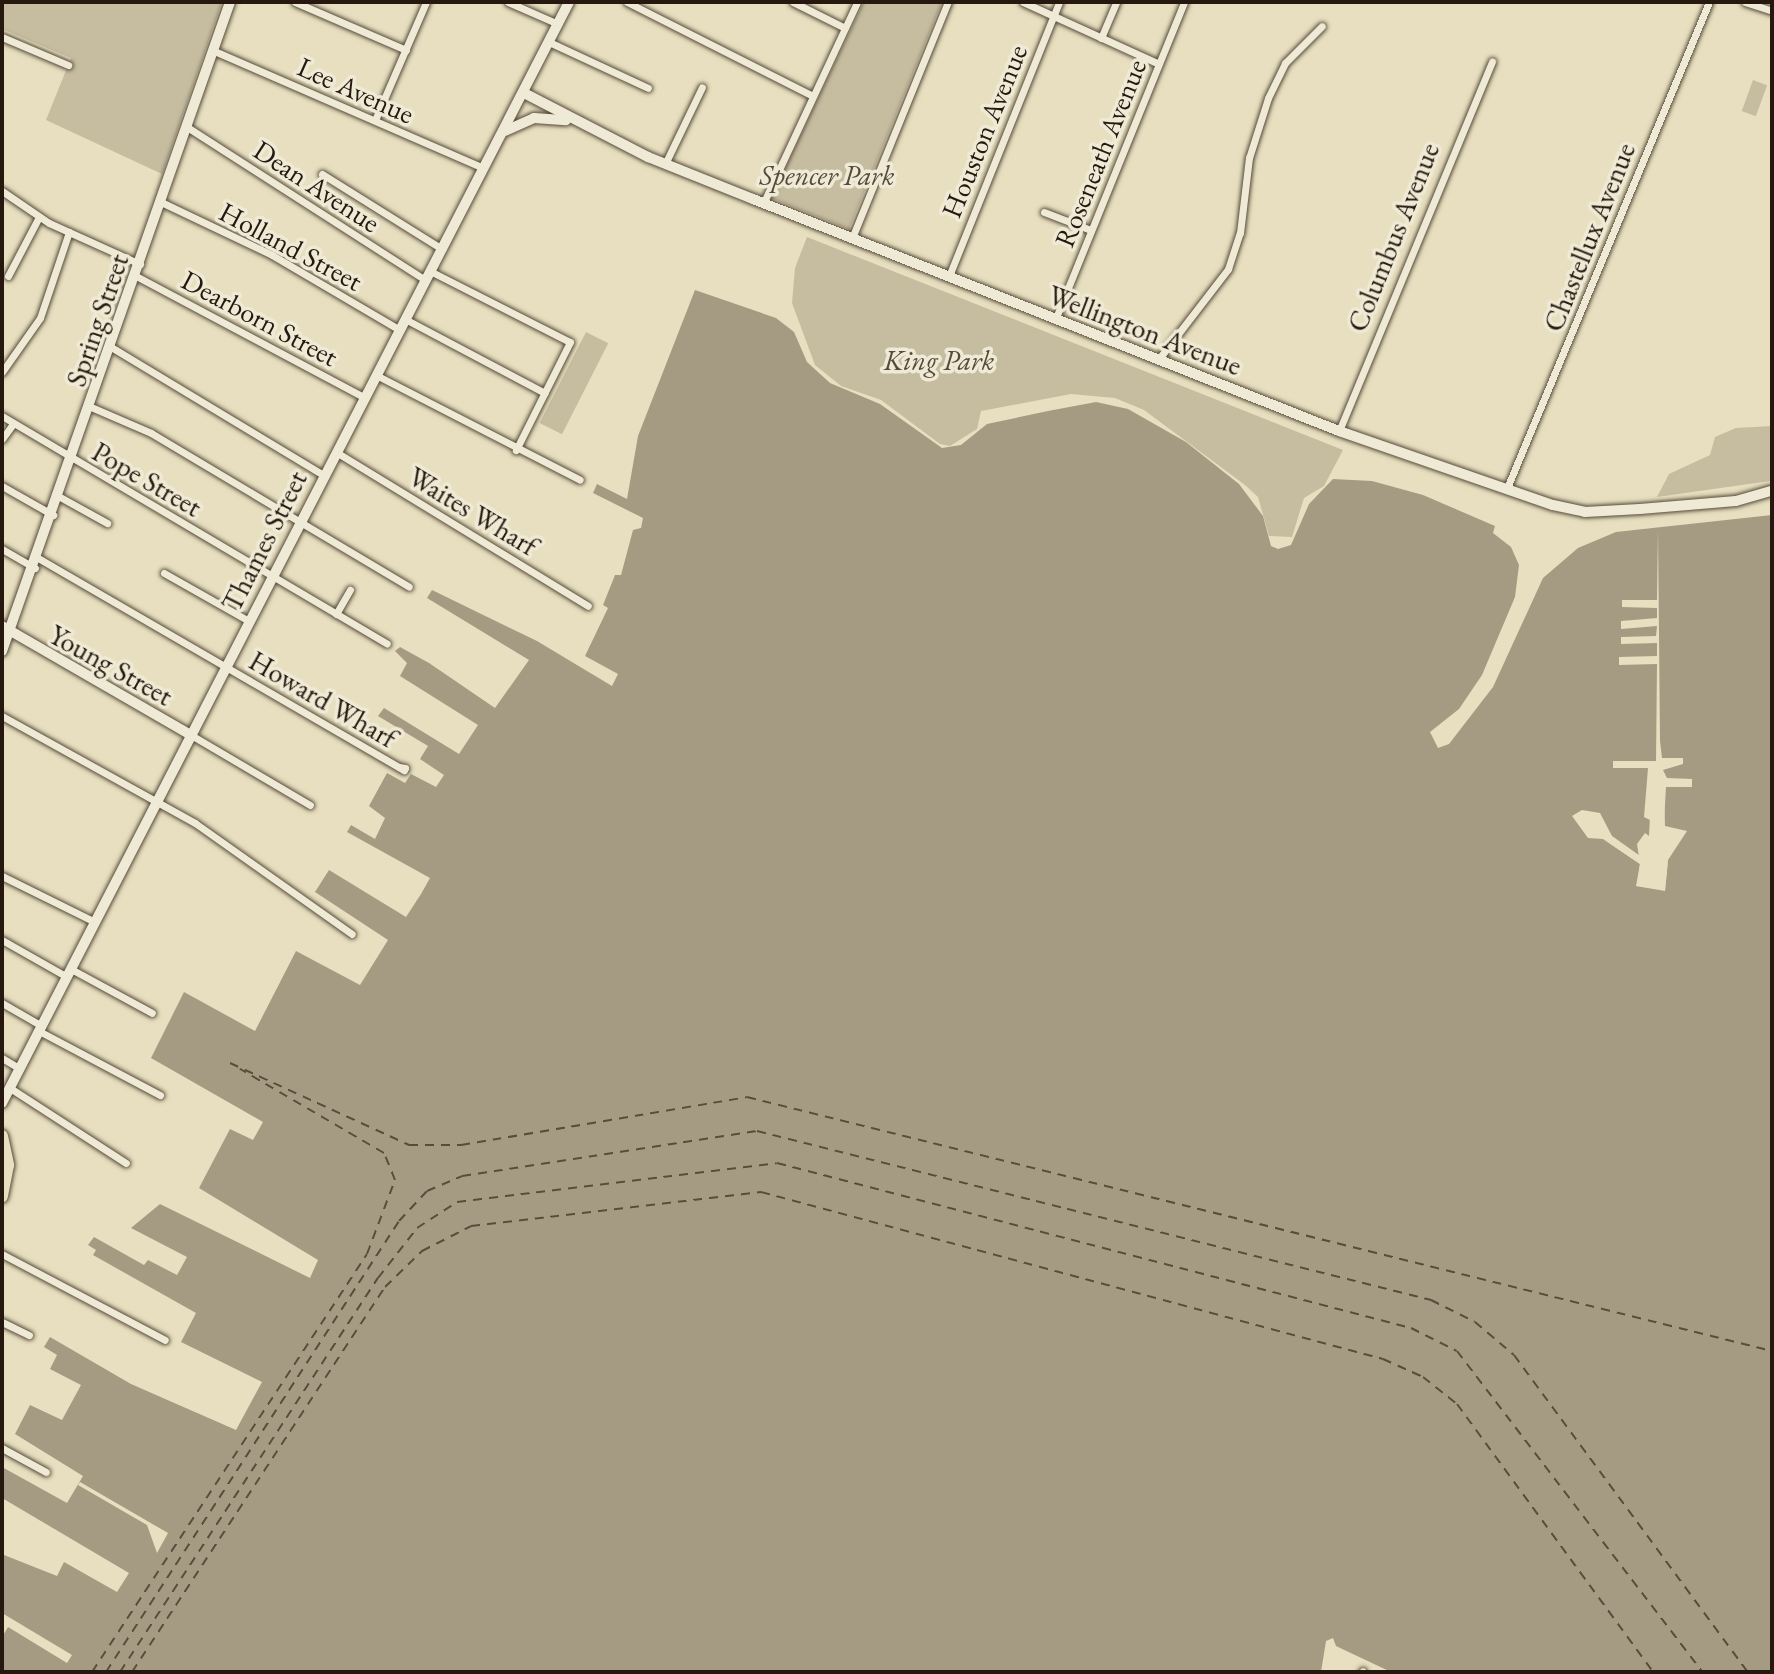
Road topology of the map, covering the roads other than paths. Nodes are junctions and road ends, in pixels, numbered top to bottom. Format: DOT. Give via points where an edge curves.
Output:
graph roads {
  1 [pos="230,2"];
  2 [pos="295,2"];
  3 [pos="426,2"];
  4 [pos="508,2"];
  5 [pos="569,2"];
  6 [pos="626,2"];
  7 [pos="793,2"];
  8 [pos="857,2"];
  9 [pos="948,2"];
  10 [pos="1023,2"];
  11 [pos="1059,2"];
  12 [pos="1116,2"];
  13 [pos="1184,2"];
  14 [pos="1709,2"];
  15 [pos="1745,2"];
  16 [pos="1772,11"];
  17 [pos="1053,16"];
  18 [pos="558,24"];
  19 [pos="1322,26"];
  20 [pos="845,28"];
  21 [pos="2,37"];
  22 [pos="1101,38"];
  23 [pos="549,42"];
  24 [pos="212,50"];
  25 [pos="406,50"];
  26 [pos="1492,61"];
  27 [pos="1159,64"];
  28 [pos="68,65"];
  29 [pos="648,88"];
  30 [pos="702,88"];
  31 [pos="524,93"];
  32 [pos="813,96"];
  33 [pos="375,121"];
  34 [pos="578,122"];
  35 [pos="187,127"];
  36 [pos="503,133"];
  37 [pos="666,164"];
  38 [pos="483,168"];
  39 [pos="322,174"];
  40 [pos="2,191"];
  41 [pos="161,202"];
  42 [pos="763,204"];
  43 [pos="1044,212"];
  44 [pos="39,217"];
  45 [pos="1091,230"];
  46 [pos="69,232"];
  47 [pos="852,238"];
  48 [pos="442,249"];
  49 [pos="140,264"];
  50 [pos="8,276"];
  51 [pos="136,276"];
  52 [pos="428,276"];
  53 [pos="949,276"];
  54 [pos="1055,320"];
  55 [pos="402,325"];
  56 [pos="111,347"];
  57 [pos="1158,360"];
  58 [pos="2,372"];
  59 [pos="376,375"];
  60 [pos="545,393"];
  61 [pos="364,397"];
  62 [pos="91,407"];
  63 [pos="2,416"];
  64 [pos="13,424"];
  65 [pos="1339,431"];
  66 [pos="2,439"];
  67 [pos="516,450"];
  68 [pos="336,452"];
  69 [pos="73,461"];
  70 [pos="323,475"];
  71 [pos="580,480"];
  72 [pos="2,486"];
  73 [pos="1507,488"];
  74 [pos="1772,491"];
  75 [pos="60,497"];
  76 [pos="53,515"];
  77 [pos="299,522"];
  78 [pos="107,523"];
  79 [pos="2,549"];
  80 [pos="36,563"];
  81 [pos="164,573"];
  82 [pos="272,576"];
  83 [pos="409,587"];
  84 [pos="351,590"];
  85 [pos="589,606"];
  86 [pos="336,614"];
  87 [pos="250,621"];
  88 [pos="6,630"];
  89 [pos="387,644"];
  90 [pos="2,651"];
  91 [pos="226,666"];
  92 [pos="2,716"];
  93 [pos="191,736"];
  94 [pos="399,767"];
  95 [pos="157,802"];
  96 [pos="310,805"];
  97 [pos="2,876"];
  98 [pos="95,922"];
  99 [pos="352,934"];
  100 [pos="2,940"];
  101 [pos="69,973"];
  102 [pos="2,1003"];
  103 [pos="152,1013"];
  104 [pos="40,1028"];
  105 [pos="2,1058"];
  106 [pos="20,1069"];
  107 [pos="10,1088"];
  108 [pos="160,1095"];
  109 [pos="2,1102"];
  110 [pos="2,1136"];
  111 [pos="126,1163"];
  112 [pos="2,1196"];
  113 [pos="2,1254"];
  114 [pos="2,1322"];
  115 [pos="29,1335"];
  116 [pos="165,1340"];
  117 [pos="2,1448"];
  118 [pos="46,1472"];
  1 -- 24 [label="main road, Spring Street"];
  2 -- 25 [label="street"];
  3 -- 25 [label="street"];
  4 -- 18 [label="street"];
  5 -- 18 [label="main road, Thames Street"];
  6 -- 32 [label="street"];
  7 -- 20 [label="street"];
  8 -- 20 [label="street"];
  9 -- 47 [label="street"];
  10 -- 17 [label="street"];
  11 -- 17 [label="street, Houston Avenue"];
  12 -- 22 [label="street"];
  13 -- 27 [label="street, Roseneath Avenue"];
  14 -- 73 [label="street, Chastellux Avenue"];
  15 -- 16 [label="street"];
  17 -- 22 [label="street"];
  17 -- 53 [label="street, Houston Avenue"];
  18 -- 23 [label="main road, Thames Street"];
  19 -- 57 [label="street" via="1285,63 1268,98 1249,158 1240,233 1228,269"];
  20 -- 32 [label="street"];
  21 -- 28 [label="street"];
  22 -- 27 [label="street"];
  23 -- 29 [label="street"];
  23 -- 31 [label="main road, Thames Street"];
  24 -- 33 [label="street, Lee Avenue"];
  24 -- 35 [label="main road, Spring Street"];
  25 -- 33 [label="street"];
  26 -- 65 [label="street, Columbus Avenue"];
  27 -- 45 [label="street, Roseneath Avenue"];
  30 -- 37 [label="street"];
  31 -- 34 [label="main road, Wellington Avenue"];
  31 -- 36 [label="main road, Thames Street"];
  32 -- 42 [label="street"];
  33 -- 38 [label="street, Lee Avenue"];
  34 -- 36 [label="main road" via="544,117"];
  34 -- 37 [label="main road, Wellington Avenue"];
  35 -- 41 [label="main road, Spring Street"];
  35 -- 52 [label="street, Dean Avenue"];
  36 -- 38 [label="main road, Thames Street"];
  37 -- 42 [label="main road, Wellington Avenue"];
  38 -- 48 [label="main road, Thames Street"];
  39 -- 48 [label="street"];
  40 -- 44 [label="street"];
  41 -- 49 [label="main road, Spring Street"];
  41 -- 55 [label="street, Holland Street"];
  42 -- 47 [label="main road, Wellington Avenue"];
  43 -- 45 [label="street"];
  44 -- 46 [label="street"];
  44 -- 50 [label="street"];
  45 -- 54 [label="street, Roseneath Avenue"];
  46 -- 49 [label="street"];
  46 -- 58 [label="street" via="40,318"];
  47 -- 53 [label="main road, Wellington Avenue"];
  48 -- 52 [label="main road, Thames Street"];
  49 -- 51 [label="main road, Spring Street"];
  51 -- 56 [label="main road, Spring Street"];
  51 -- 61 [label="street, Dearborn Street"];
  52 -- 55 [label="main road, Thames Street"];
  52 -- 60 [label="street, Dean Avenue" via="570,342"];
  53 -- 54 [label="main road, Wellington Avenue"];
  54 -- 57 [label="main road, Wellington Avenue"];
  55 -- 59 [label="main road, Thames Street"];
  55 -- 60 [label="street, Holland Street"];
  56 -- 62 [label="main road, Spring Street"];
  56 -- 70 [label="street"];
  57 -- 65 [label="main road, Wellington Avenue"];
  59 -- 61 [label="main road, Thames Street"];
  59 -- 67 [label="street"];
  60 -- 67 [label="street"];
  61 -- 68 [label="main road, Thames Street"];
  62 -- 69 [label="main road, Spring Street"];
  62 -- 77 [label="street" via="151,433"];
  63 -- 64 [label="street, Pope Street"];
  64 -- 66 [label="street"];
  64 -- 69 [label="street, Pope Street"];
  65 -- 73 [label="main road, Wellington Avenue"];
  67 -- 71 [label="street"];
  68 -- 70 [label="main road, Thames Street"];
  68 -- 85 [label="street, Waites Wharf"];
  69 -- 75 [label="main road, Spring Street"];
  69 -- 82 [label="street, Pope Street"];
  70 -- 77 [label="main road, Thames Street"];
  72 -- 76 [label="street"];
  73 -- 74 [label="main road, Wellington Avenue" via="1585,512 1736,501"];
  75 -- 76 [label="main road, Spring Street"];
  75 -- 78 [label="street"];
  76 -- 80 [label="main road, Spring Street"];
  77 -- 82 [label="main road, Thames Street"];
  77 -- 83 [label="street"];
  79 -- 80 [label="street, Howard Wharf"];
  80 -- 88 [label="main road, Spring Street"];
  80 -- 91 [label="street, Howard Wharf"];
  81 -- 87 [label="street"];
  82 -- 86 [label="street, Pope Street"];
  82 -- 87 [label="main road, Thames Street"];
  84 -- 86 [label="street"];
  86 -- 89 [label="street, Pope Street"];
  87 -- 91 [label="main road, Thames Street"];
  88 -- 90 [label="main road, Spring Street"];
  88 -- 93 [label="street, Young Street"];
  91 -- 93 [label="main road, Thames Street"];
  91 -- 94 [label="street, Howard Wharf"];
  92 -- 95 [label="street"];
  93 -- 95 [label="main road, Thames Street"];
  93 -- 96 [label="street"];
  95 -- 98 [label="main road, Thames Street"];
  95 -- 99 [label="street"];
  97 -- 98 [label="street"];
  98 -- 101 [label="main road, Thames Street"];
  100 -- 101 [label="street"];
  101 -- 103 [label="street"];
  101 -- 104 [label="main road, Thames Street"];
  102 -- 104 [label="street"];
  104 -- 106 [label="main road, Thames Street"];
  104 -- 108 [label="street"];
  105 -- 106 [label="street"];
  106 -- 107 [label="main road, Thames Street"];
  107 -- 109 [label="main road, Thames Street"];
  107 -- 111 [label="street"];
  110 -- 112 [label="main road" via="8,1161"];
  113 -- 116 [label="street"];
  114 -- 115 [label="street"];
  117 -- 118 [label="street"];
}
